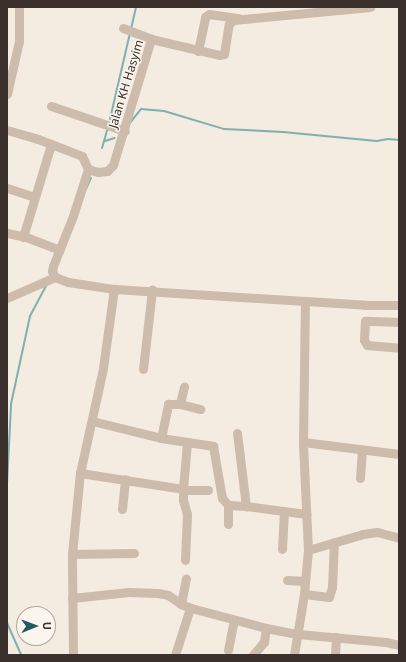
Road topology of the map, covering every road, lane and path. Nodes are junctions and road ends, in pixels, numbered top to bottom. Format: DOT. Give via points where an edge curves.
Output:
graph roads {
  1 [pos="19,7"];
  2 [pos="370,7"];
  3 [pos="241,18"];
  4 [pos="123,28"];
  5 [pos="151,39"];
  6 [pos="198,51"];
  7 [pos="7,94"];
  8 [pos="51,106"];
  9 [pos="7,130"];
  10 [pos="125,131"];
  11 [pos="51,144"];
  12 [pos="88,169"];
  13 [pos="7,188"];
  14 [pos="35,198"];
  15 [pos="7,233"];
  16 [pos="23,236"];
  17 [pos="60,250"];
  18 [pos="55,277"];
  19 [pos="114,288"];
  20 [pos="152,290"];
  21 [pos="7,298"];
  22 [pos="305,301"];
  23 [pos="399,305"];
  24 [pos="399,322"];
  25 [pos="399,348"];
  26 [pos="142,369"];
  27 [pos="184,386"];
  28 [pos="180,404"];
  29 [pos="200,409"];
  30 [pos="92,421"];
  31 [pos="237,433"];
  32 [pos="161,438"];
  33 [pos="187,442"];
  34 [pos="303,442"];
  35 [pos="362,450"];
  36 [pos="399,454"];
  37 [pos="80,473"];
  38 [pos="360,478"];
  39 [pos="125,479"];
  40 [pos="183,489"];
  41 [pos="208,490"];
  42 [pos="228,506"];
  43 [pos="246,506"];
  44 [pos="122,509"];
  45 [pos="284,511"];
  46 [pos="306,514"];
  47 [pos="228,524"];
  48 [pos="399,538"];
  49 [pos="334,542"];
  50 [pos="282,549"];
  51 [pos="308,550"];
  52 [pos="134,553"];
  53 [pos="72,554"];
  54 [pos="185,560"];
  55 [pos="186,578"];
  56 [pos="287,580"];
  57 [pos="304,581"];
  58 [pos="304,594"];
  59 [pos="72,598"];
  60 [pos="186,606"];
  61 [pos="234,620"];
  62 [pos="266,628"];
  63 [pos="298,634"];
  64 [pos="336,637"];
  65 [pos="399,645"];
  66 [pos="228,650"];
  67 [pos="73,655"];
  68 [pos="175,655"];
  69 [pos="253,655"];
  70 [pos="294,655"];
  71 [pos="335,655"];
  1 -- 7 [label="street" via="19,41"];
  2 -- 3 [label="street"];
  3 -- 6 [label="street, Jalan KH Hasyim" via="229,24 224,54 219,56"];
  3 -- 6 [label="street" via="220,14 209,14 205,17"];
  4 -- 5 [label="street"];
  5 -- 6 [label="street, Jalan KH Hasyim"];
  5 -- 10 [label="street, Jalan KH Hasyim"];
  8 -- 10 [label="street"];
  9 -- 11 [label="street"];
  10 -- 12 [label="street, Jalan KH Hasyim" via="114,165 107,171"];
  11 -- 12 [label="street" via="82,156"];
  11 -- 14 [label="street"];
  12 -- 17 [label="street"];
  13 -- 14 [label="street"];
  14 -- 16 [label="street"];
  15 -- 16 [label="street"];
  16 -- 17 [label="street"];
  17 -- 18 [label="street" via="52,271"];
  18 -- 19 [label="street" via="68,282"];
  18 -- 21 [label="street"];
  19 -- 20 [label="street"];
  19 -- 30 [label="street" via="103,368"];
  20 -- 22 [label="street"];
  20 -- 26 [label="street"];
  22 -- 23 [label="street"];
  22 -- 34 [label="street"];
  24 -- 25 [label="street" via="365,321 364,340 367,345"];
  27 -- 28 [label="street"];
  28 -- 29 [label="street"];
  28 -- 32 [label="street" via="168,404"];
  30 -- 32 [label="street"];
  30 -- 37 [label="street"];
  31 -- 43 [label="street"];
  32 -- 33 [label="street"];
  33 -- 40 [label="street"];
  33 -- 42 [label="street" via="213,446 222,498"];
  34 -- 35 [label="street"];
  34 -- 46 [label="street"];
  35 -- 36 [label="street"];
  35 -- 38 [label="street"];
  37 -- 39 [label="street"];
  37 -- 53 [label="street"];
  39 -- 40 [label="street"];
  39 -- 44 [label="street"];
  40 -- 41 [label="street"];
  40 -- 54 [label="street" via="187,514"];
  42 -- 43 [label="street"];
  42 -- 47 [label="street"];
  43 -- 45 [label="street"];
  45 -- 46 [label="street"];
  45 -- 50 [label="street"];
  46 -- 51 [label="street"];
  48 -- 49 [label="street" via="377,532"];
  49 -- 51 [label="street"];
  49 -- 58 [label="street" via="332,587 329,597"];
  51 -- 57 [label="street"];
  52 -- 53 [label="street"];
  53 -- 59 [label="street"];
  55 -- 60 [label="street"];
  56 -- 57 [label="street"];
  57 -- 58 [label="street"];
  58 -- 63 [label="street"];
  59 -- 60 [label="street" via="143,592 168,595"];
  59 -- 67 [label="street"];
  60 -- 61 [label="street"];
  60 -- 68 [label="street"];
  61 -- 62 [label="street"];
  61 -- 66 [label="street"];
  62 -- 63 [label="street"];
  62 -- 69 [label="street" via="264,642"];
  63 -- 64 [label="street"];
  63 -- 70 [label="street"];
  64 -- 65 [label="street"];
  64 -- 71 [label="street"];
}
